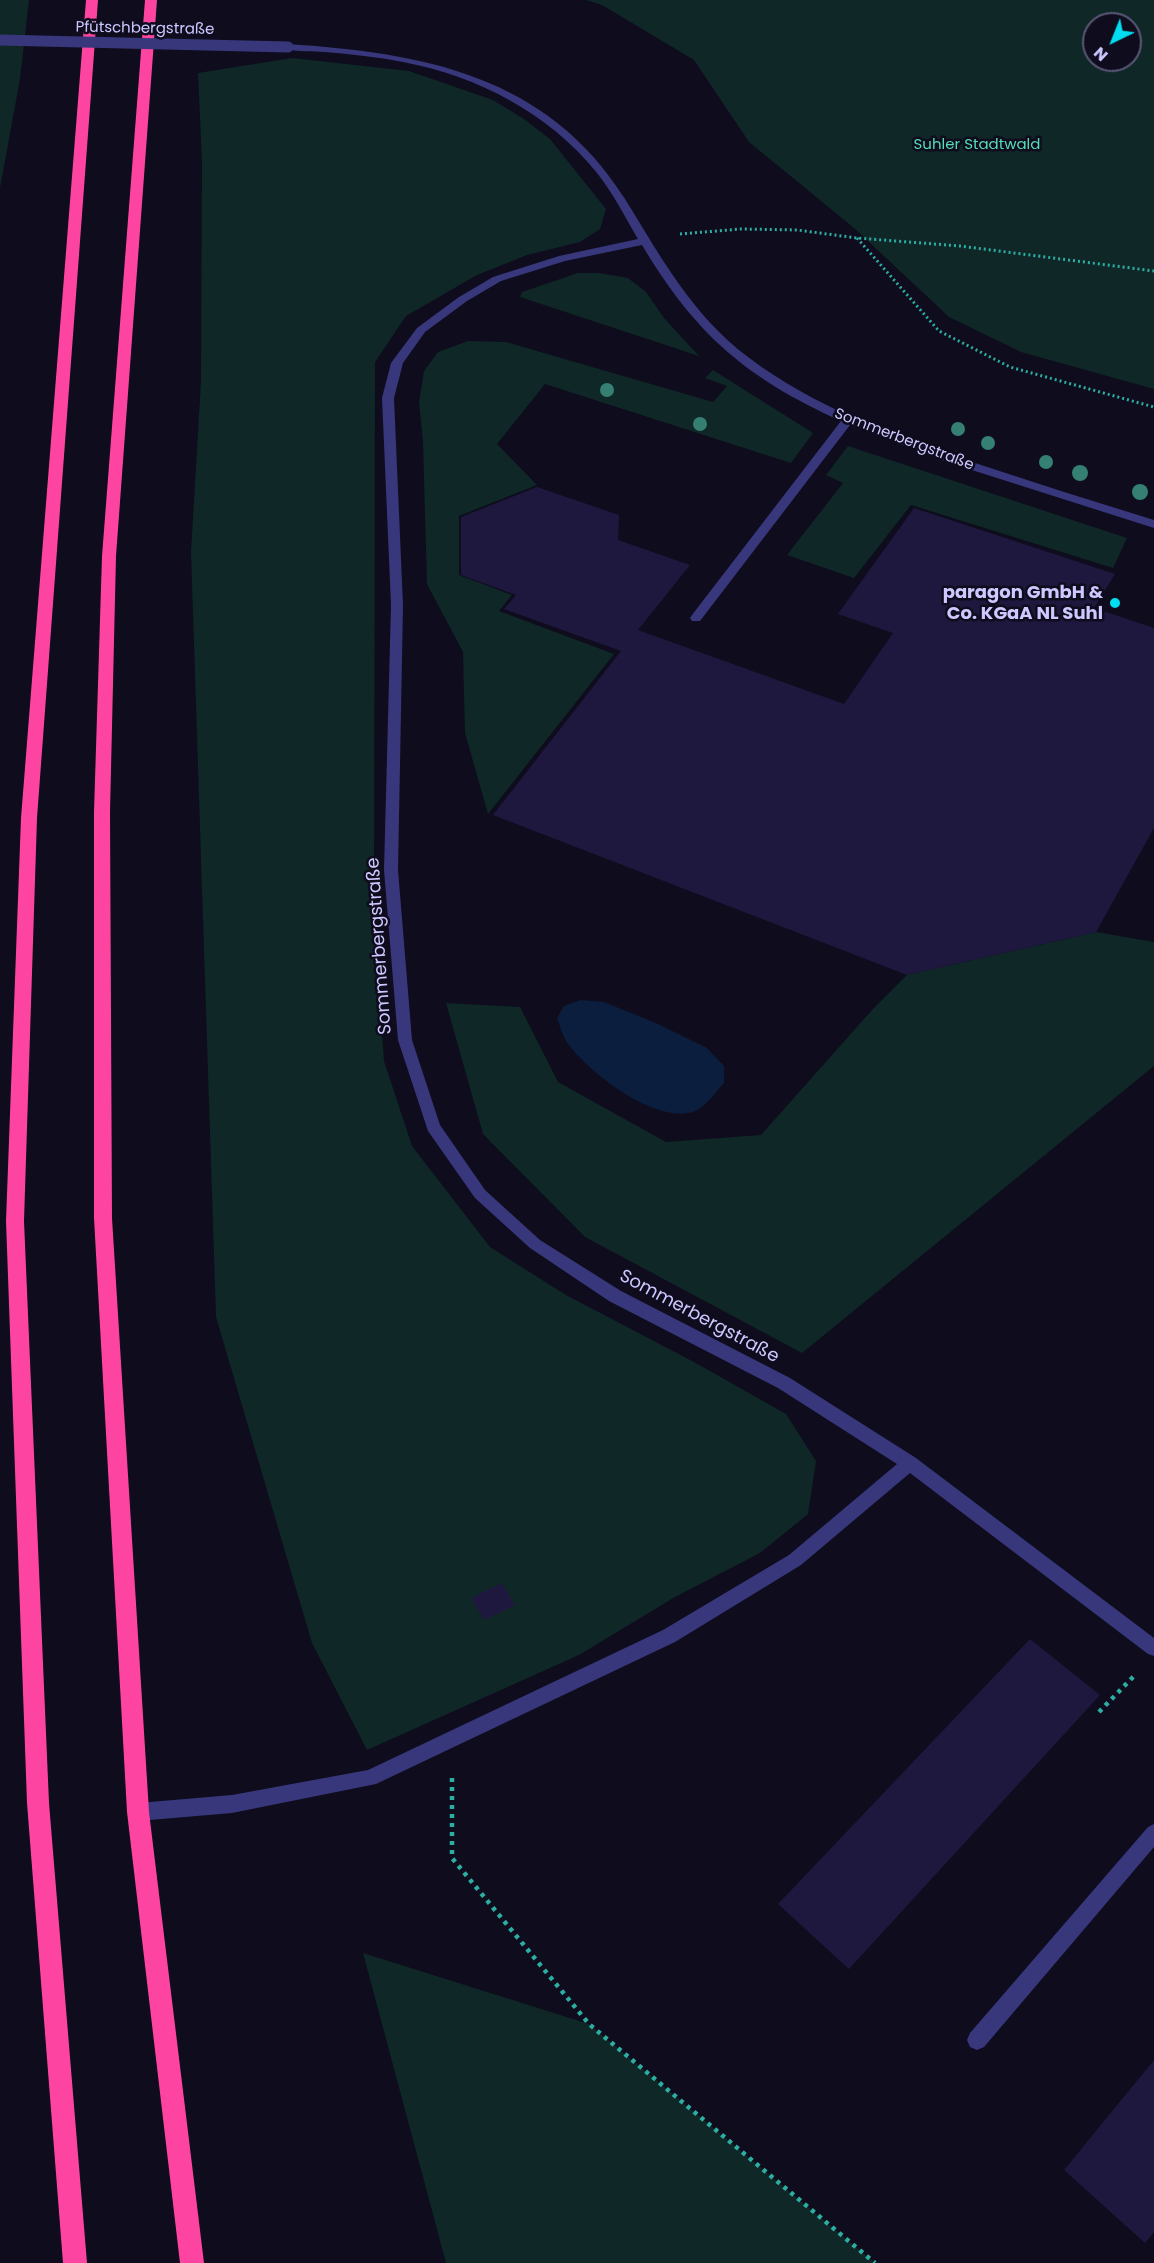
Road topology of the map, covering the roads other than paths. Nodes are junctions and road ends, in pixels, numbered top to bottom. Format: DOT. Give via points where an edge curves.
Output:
graph roads {
  1 [pos="92,0"];
  2 [pos="151,0"];
  3 [pos="0,40"];
  4 [pos="288,47"];
  5 [pos="644,241"];
  6 [pos="847,421"];
  7 [pos="1154,524"];
  8 [pos="696,618"];
  9 [pos="910,1463"];
  10 [pos="1154,1648"];
  11 [pos="138,1812"];
  12 [pos="1154,1833"];
  13 [pos="977,2040"];
  14 [pos="75,2263"];
  15 [pos="192,2263"];
  1 -- 14 [label="highway" via="29,818 15,1221 38,1803"];
  2 -- 11 [label="highway" via="109,556 102,812 103,1218"];
  3 -- 4 [label="street, Pfütschbergstraße, bridge"];
  4 -- 5 [label="street, Sommerbergstraße" via="387,56 437,66 519,99 550,120 585,153 608,181"];
  5 -- 6 [label="street, Sommerbergstraße" via="685,303 720,340 798,396"];
  5 -- 9 [label="street, Sommerbergstraße" via="563,258 497,279 421,330 397,363 387,398 397,604 391,870 405,1040 433,1127 480,1194 535,1244 615,1296 784,1383"];
  6 -- 7 [label="street, Sommerbergstraße"];
  6 -- 8 [label="street"];
  9 -- 10 [label="street, Sommerbergstraße"];
  9 -- 11 [label="street" via="795,1560 669,1636 452,1741 370,1778 232,1804"];
  11 -- 15 [label="highway"];
  12 -- 13 [label="street"];
}
